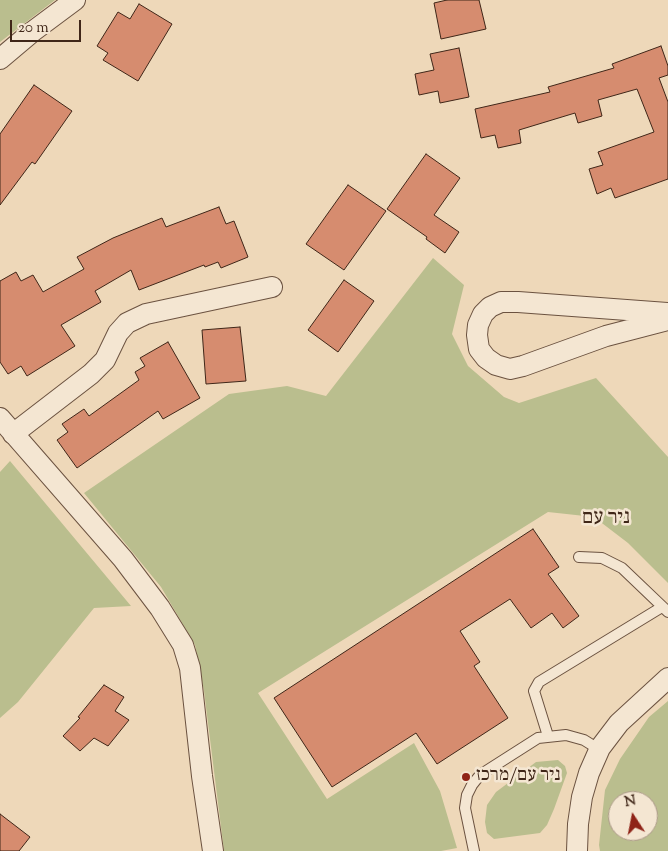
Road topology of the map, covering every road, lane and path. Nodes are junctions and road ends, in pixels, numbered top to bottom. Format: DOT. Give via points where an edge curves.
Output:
graph roads {
  1 [pos="74,0"];
  2 [pos="0,59"];
  3 [pos="272,287"];
  4 [pos="668,313"];
  5 [pos="668,320"];
  6 [pos="0,418"];
  7 [pos="13,434"];
  8 [pos="579,557"];
  9 [pos="665,609"];
  10 [pos="668,678"];
  11 [pos="548,736"];
  12 [pos="600,750"];
  13 [pos="213,851"];
  14 [pos="474,851"];
  15 [pos="577,851"];
  1 -- 2 [label="street"];
  3 -- 7 [label="street" via="146,314 127,323 118,333 105,360 91,374"];
  4 -- 5 [label="street" via="501,302 483,314 477,335 479,349 486,358 510,369 606,336"];
  6 -- 7 [label="street"];
  7 -- 13 [label="street" via="123,559 183,645 190,668"];
  8 -- 9 [label="lane" via="602,558 622,568"];
  9 -- 11 [label="lane" via="539,682 534,691"];
  10 -- 12 [label="street" via="619,723"];
  11 -- 12 [label="lane" via="566,735 584,740"];
  11 -- 14 [label="lane" via="538,738 480,775 472,784 466,795 465,808"];
  12 -- 15 [label="street" via="582,797"];
}
